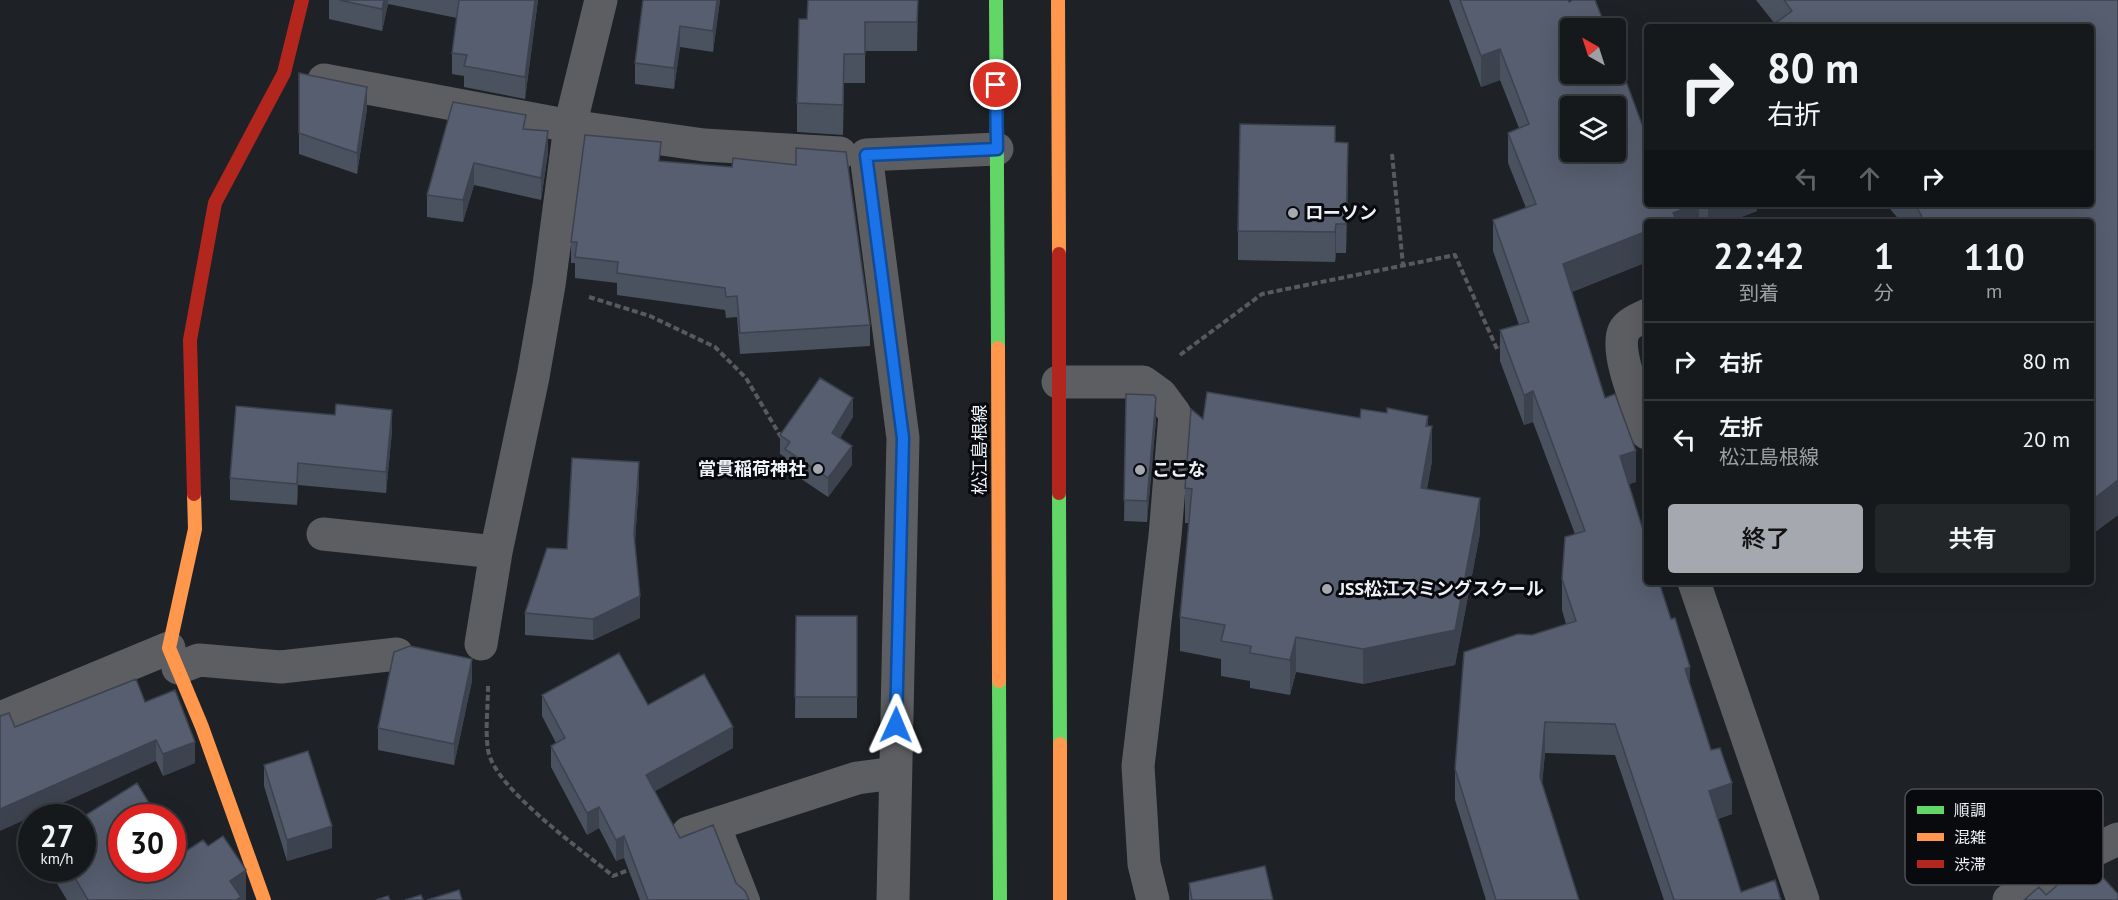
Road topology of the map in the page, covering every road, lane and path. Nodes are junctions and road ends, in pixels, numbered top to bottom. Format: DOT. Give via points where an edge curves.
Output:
graph roads {
  1 [pos="302,0"];
  2 [pos="601,0"];
  3 [pos="996,0"];
  4 [pos="1058,0"];
  5 [pos="284,73"];
  6 [pos="570,126"];
  7 [pos="997,149"];
  8 [pos="1392,154"];
  9 [pos="866,155"];
  10 [pos="1402,265"];
  11 [pos="549,285"];
  12 [pos="1644,316"];
  13 [pos="1508,346"];
  14 [pos="1058,382"];
  15 [pos="1143,382"];
  16 [pos="1644,424"];
  17 [pos="783,440"];
  18 [pos="323,534"];
  19 [pos="496,552"];
  20 [pos="1696,585"];
  21 [pos="481,644"];
  22 [pos="396,654"];
  23 [pos="173,658"];
  24 [pos="0,718"];
  25 [pos="895,773"];
  26 [pos="719,823"];
  27 [pos="688,833"];
  28 [pos="2118,839"];
  29 [pos="2103,846"];
  30 [pos="633,868"];
  31 [pos="2034,885"];
  32 [pos="264,900"];
  33 [pos="749,900"];
  34 [pos="893,900"];
  35 [pos="1000,900"];
  36 [pos="1060,900"];
  37 [pos="1153,900"];
  38 [pos="1803,900"];
  39 [pos="2009,900"];
  1 -- 5 [label="main road"];
  2 -- 6 [label="street"];
  3 -- 7 [label="main road, 松江島根線"];
  4 -- 14 [label="main road"];
  5 -- 6 [label="street"];
  5 -- 23 [label="main road" via="215,203 190,340 195,530"];
  6 -- 9 [label="street" via="704,145"];
  6 -- 11 [label="street"];
  7 -- 9 [label="street"];
  7 -- 35 [label="main road, 松江島根線"];
  8 -- 10 [label="path"];
  9 -- 25 [label="street" via="903,438"];
  10 -- 13 [label="path" via="1455,255 1497,349"];
  10 -- 15 [label="path" via="1262,294"];
  11 -- 17 [label="path" via="650,316 715,347 746,378"];
  11 -- 19 [label="street"];
  12 -- 16 [label="street" via="1624,331 1622,356"];
  14 -- 15 [label="street"];
  14 -- 36 [label="main road"];
  15 -- 37 [label="street" via="1161,395 1175,414 1138,766 1144,864"];
  18 -- 19 [label="street"];
  19 -- 21 [label="street"];
  20 -- 38 [label="street"];
  21 -- 30 [label="path" via="489,653 488,751 495,767 516,795 613,876"];
  22 -- 23 [label="street" via="281,667"];
  23 -- 24 [label="street"];
  23 -- 32 [label="main road"];
  25 -- 26 [label="street" via="857,778"];
  25 -- 34 [label="street"];
  26 -- 27 [label="street"];
  26 -- 33 [label="lane"];
  28 -- 29 [label="street"];
  31 -- 39 [label="street"];
}
